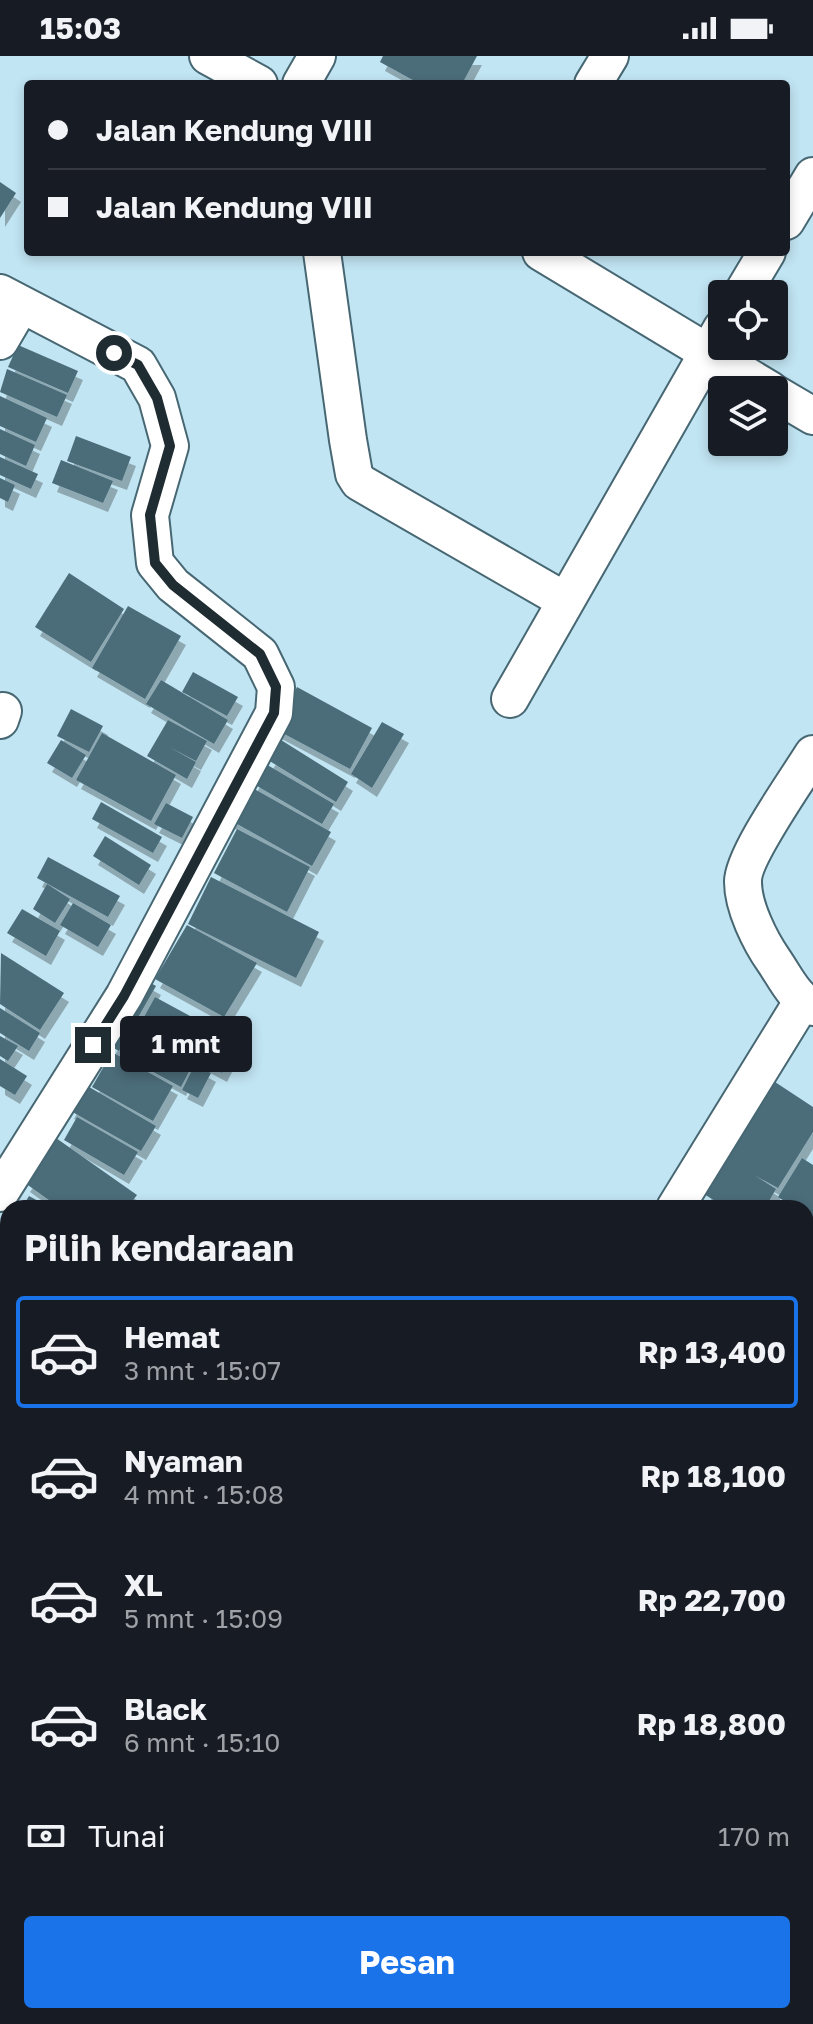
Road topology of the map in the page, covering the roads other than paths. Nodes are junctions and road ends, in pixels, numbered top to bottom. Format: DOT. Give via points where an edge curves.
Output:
graph roads {
  1 [pos="208,56"];
  2 [pos="317,56"];
  3 [pos="610,56"];
  4 [pos="252,80"];
  5 [pos="303,80"];
  6 [pos="595,80"];
  7 [pos="813,176"];
  8 [pos="790,214"];
  9 [pos="323,256"];
  10 [pos="549,256"];
  11 [pos="765,256"];
  12 [pos="750,280"];
  13 [pos="11,299"];
  14 [pos="708,336"];
  15 [pos="0,341"];
  16 [pos="708,352"];
  17 [pos="737,360"];
  18 [pos="755,376"];
  19 [pos="788,401"];
  20 [pos="813,416"];
  21 [pos="564,600"];
  22 [pos="510,699"];
  23 [pos="813,754"];
  24 [pos="808,1004"];
  25 [pos="0,1193"];
  26 [pos="680,1200"];
  1 -- 4 [label="street"];
  2 -- 5 [label="street"];
  3 -- 6 [label="street"];
  7 -- 8 [label="street"];
  9 -- 21 [label="street" via="348,440 359,482"];
  10 -- 14 [label="street"];
  11 -- 12 [label="street"];
  13 -- 15 [label="street"];
  13 -- 25 [label="street" via="138,365 157,398 170,446 150,515 155,563 173,585 260,654 276,687 274,713 124,996"];
  16 -- 21 [label="street"];
  17 -- 18 [label="street"];
  19 -- 20 [label="street"];
  21 -- 22 [label="street"];
  23 -- 24 [label="street" via="756,847 743,883 768,952"];
  24 -- 26 [label="street"];
}
